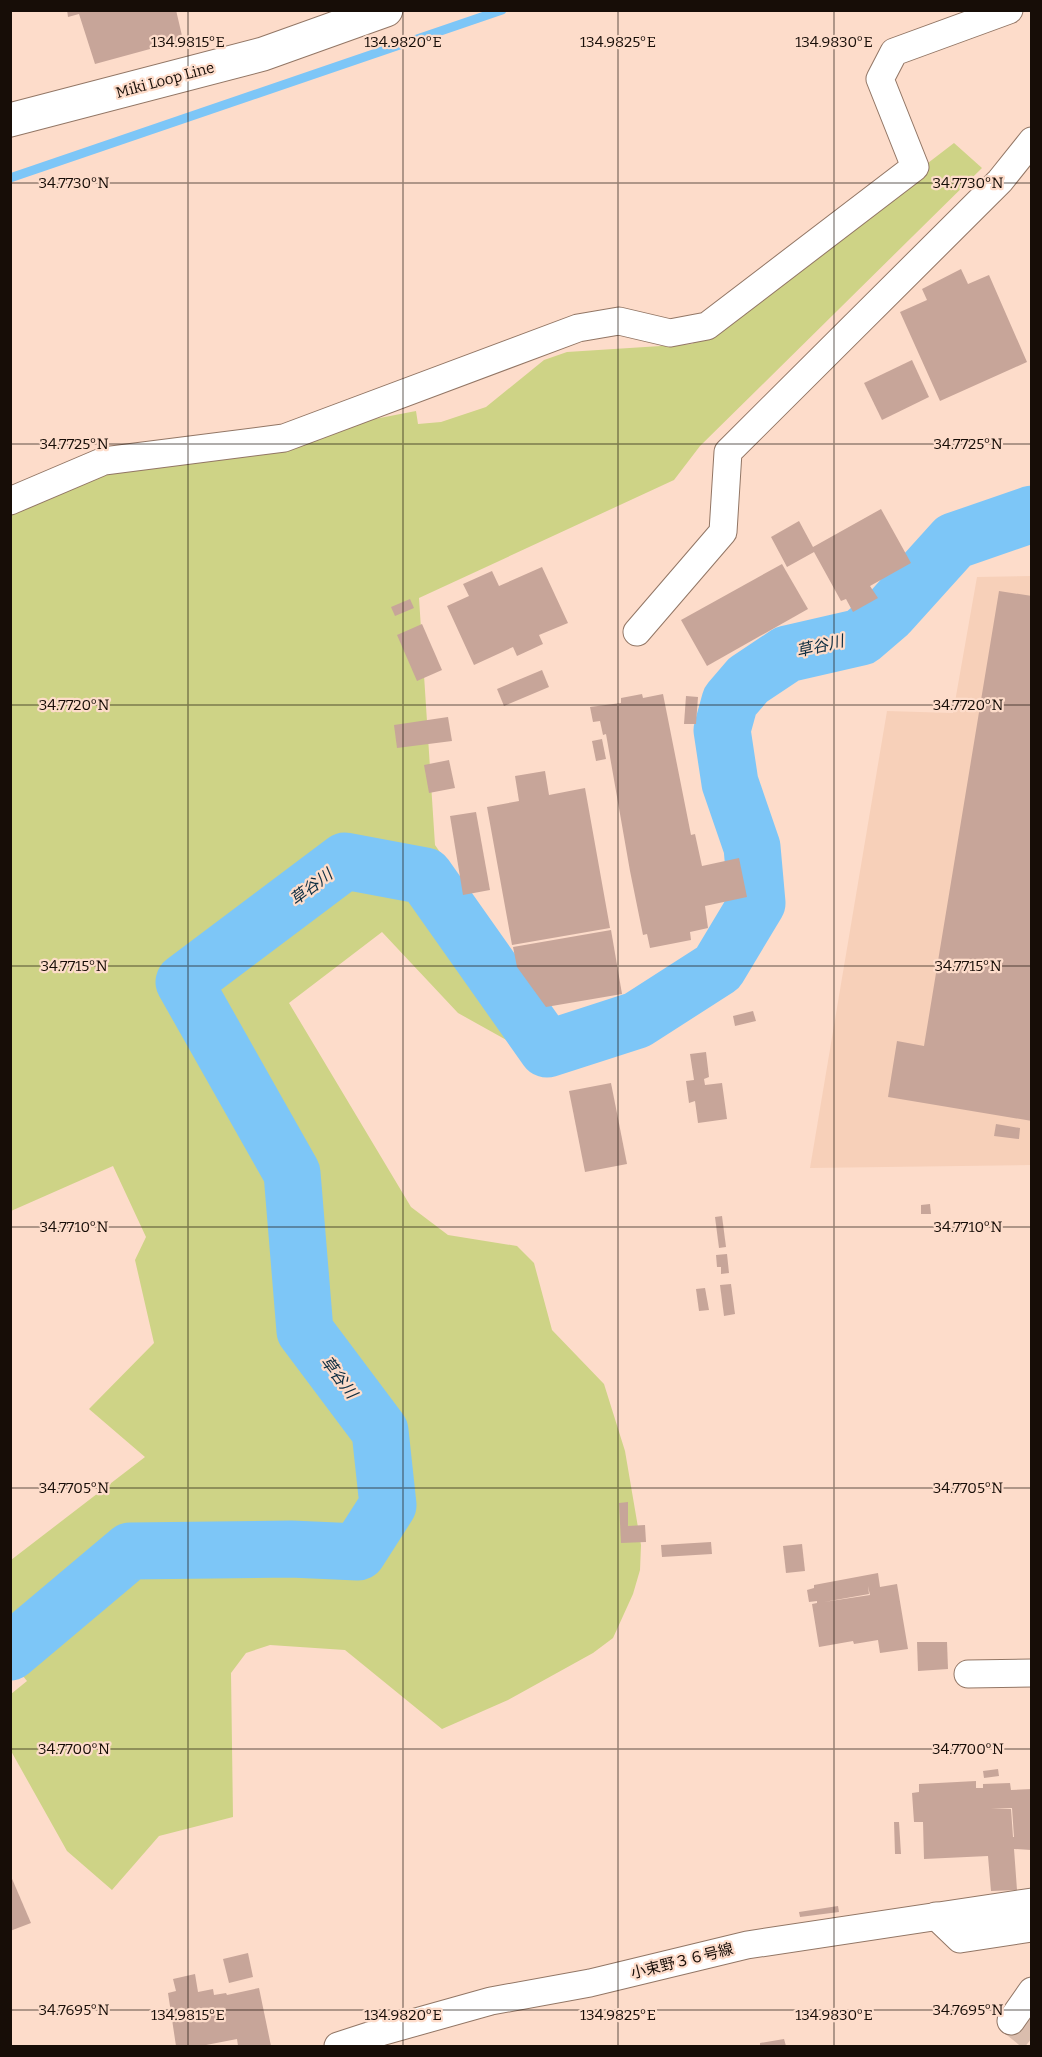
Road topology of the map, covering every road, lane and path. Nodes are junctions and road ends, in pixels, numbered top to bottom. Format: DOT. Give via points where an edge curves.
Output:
graph roads {
  1 [pos="386,10"];
  2 [pos="1009,10"];
  3 [pos="10,120"];
  4 [pos="1032,141"];
  5 [pos="10,501"];
  6 [pos="637,632"];
  7 [pos="1032,1673"];
  8 [pos="968,1674"];
  9 [pos="1032,1902"];
  10 [pos="936,1916"];
  11 [pos="1032,1928"];
  12 [pos="1032,1991"];
  13 [pos="1011,2021"];
  14 [pos="338,2046"];
  1 -- 3 [label="main road, Miki Loop Line" via="263,54"];
  2 -- 5 [label="street" via="894,52 880,79 915,167 707,326 670,333 619,321 578,328 284,438 104,461"];
  4 -- 6 [label="street" via="1000,181 728,452 723,532"];
  7 -- 8 [label="street"];
  9 -- 10 [label="street, 小束野３６号線"];
  10 -- 11 [label="street" via="960,1939"];
  10 -- 14 [label="street, 小束野３６号線" via="747,1945 590,1983 490,2001"];
  12 -- 13 [label="street"];
}
